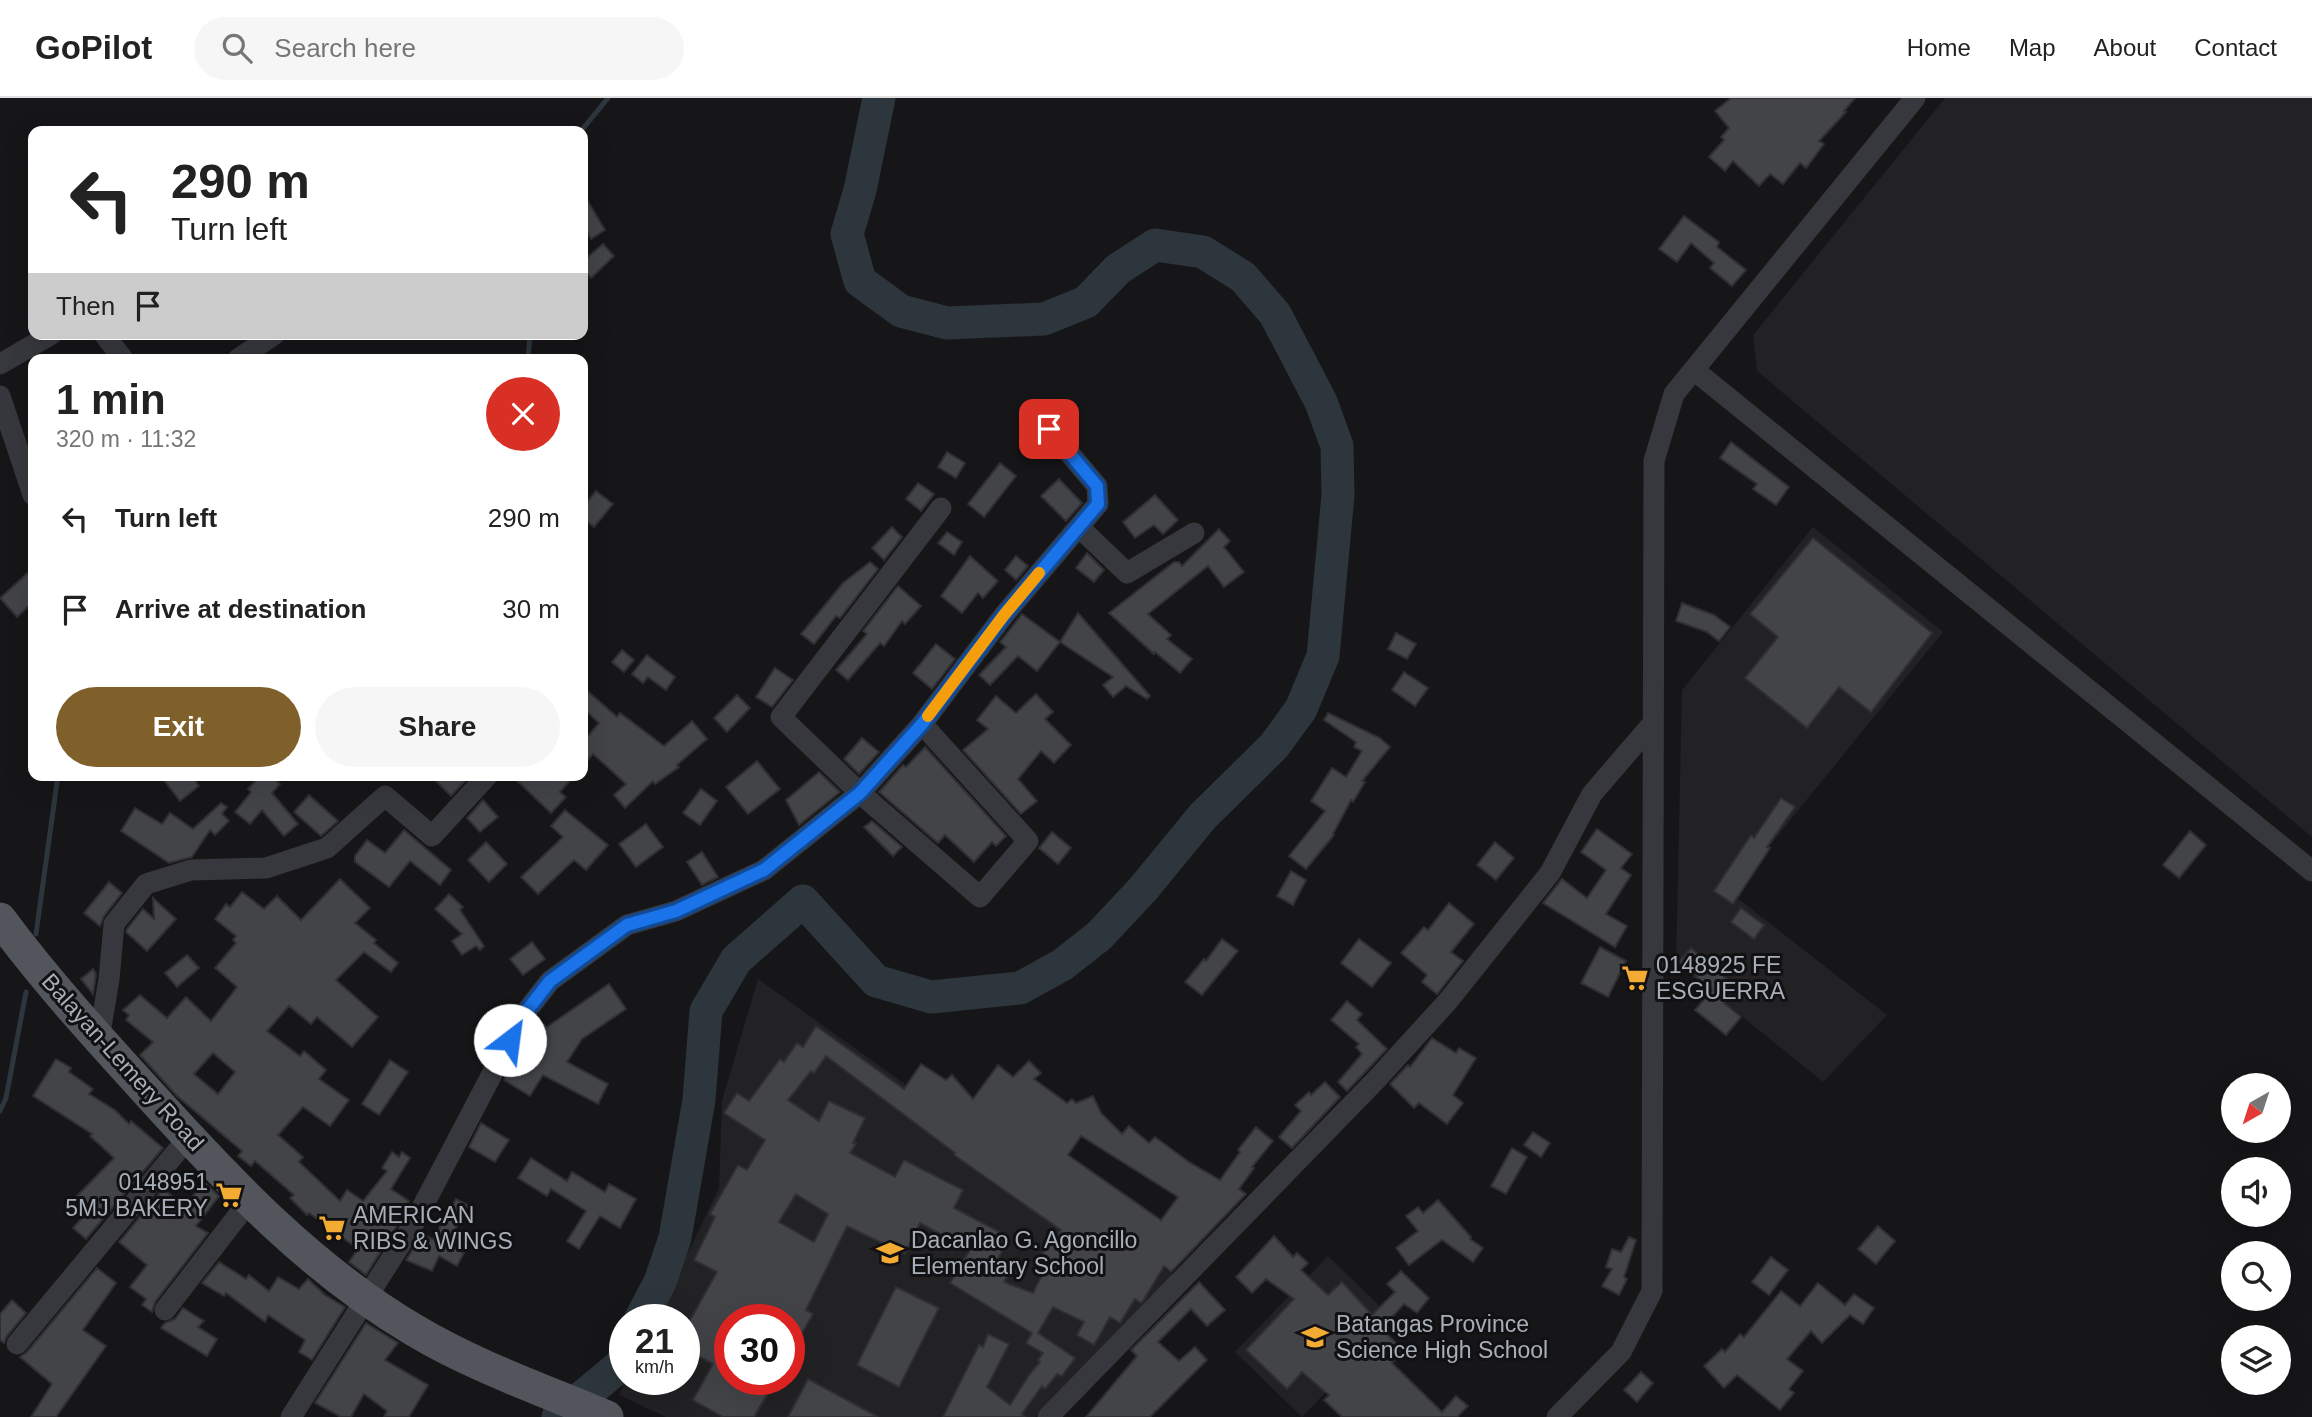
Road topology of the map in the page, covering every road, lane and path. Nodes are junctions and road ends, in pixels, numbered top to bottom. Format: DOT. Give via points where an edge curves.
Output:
graph roads {
  1 [pos="1914,98"];
  2 [pos="42,340"];
  3 [pos="109,340"];
  4 [pos="266,340"];
  5 [pos="119,354"];
  6 [pos="245,354"];
  7 [pos="0,365"];
  8 [pos="1694,370"];
  9 [pos="0,396"];
  10 [pos="1049,429"];
  11 [pos="28,480"];
  12 [pos="941,508"];
  13 [pos="1079,527"];
  14 [pos="1194,533"];
  15 [pos="1653,723"];
  16 [pos="922,724"];
  17 [pos="482,781"];
  18 [pos="860,793"];
  19 [pos="2312,871"];
  20 [pos="0,919"];
  21 [pos="99,1039"];
  22 [pos="189,1138"];
  23 [pos="250,1200"];
  24 [pos="366,1300"];
  25 [pos="165,1310"];
  26 [pos="17,1345"];
  27 [pos="291,1417"];
  28 [pos="607,1417"];
  29 [pos="1048,1417"];
  30 [pos="1557,1417"];
  1 -- 8 [label="street"];
  2 -- 7 [label="street"];
  3 -- 5 [label="street"];
  4 -- 6 [label="street"];
  8 -- 15 [label="street" via="1674,394 1654,461"];
  8 -- 19 [label="street"];
  9 -- 11 [label="street"];
  10 -- 13 [label="street" via="1097,486 1098,504"];
  12 -- 18 [label="street" via="780,717"];
  13 -- 14 [label="street" via="1128,573"];
  13 -- 16 [label="street" via="1004,615"];
  15 -- 29 [label="street" via="1592,794 1550,873 1448,1002"];
  15 -- 30 [label="street" via="1652,1291 1621,1352"];
  16 -- 18 [label="street"];
  16 -- 18 [label="street" via="1028,841 980,897"];
  17 -- 21 [label="street" via="432,836 385,796 327,848 266,868 191,870 146,884 114,924"];
  18 -- 24 [label="street" via="764,870 676,911 627,925 550,981 522,1017 414,1223"];
  20 -- 21 [label="main road, Balayan-Lemery Road"];
  21 -- 22 [label="main road, Balayan-Lemery Road"];
  22 -- 23 [label="main road, Balayan-Lemery Road"];
  22 -- 26 [label="street"];
  23 -- 24 [label="main road, Balayan-Lemery Road" via="320,1265"];
  23 -- 25 [label="street"];
  24 -- 27 [label="street"];
  24 -- 28 [label="main road, Balayan-Lemery Road" via="448,1348"];
}
